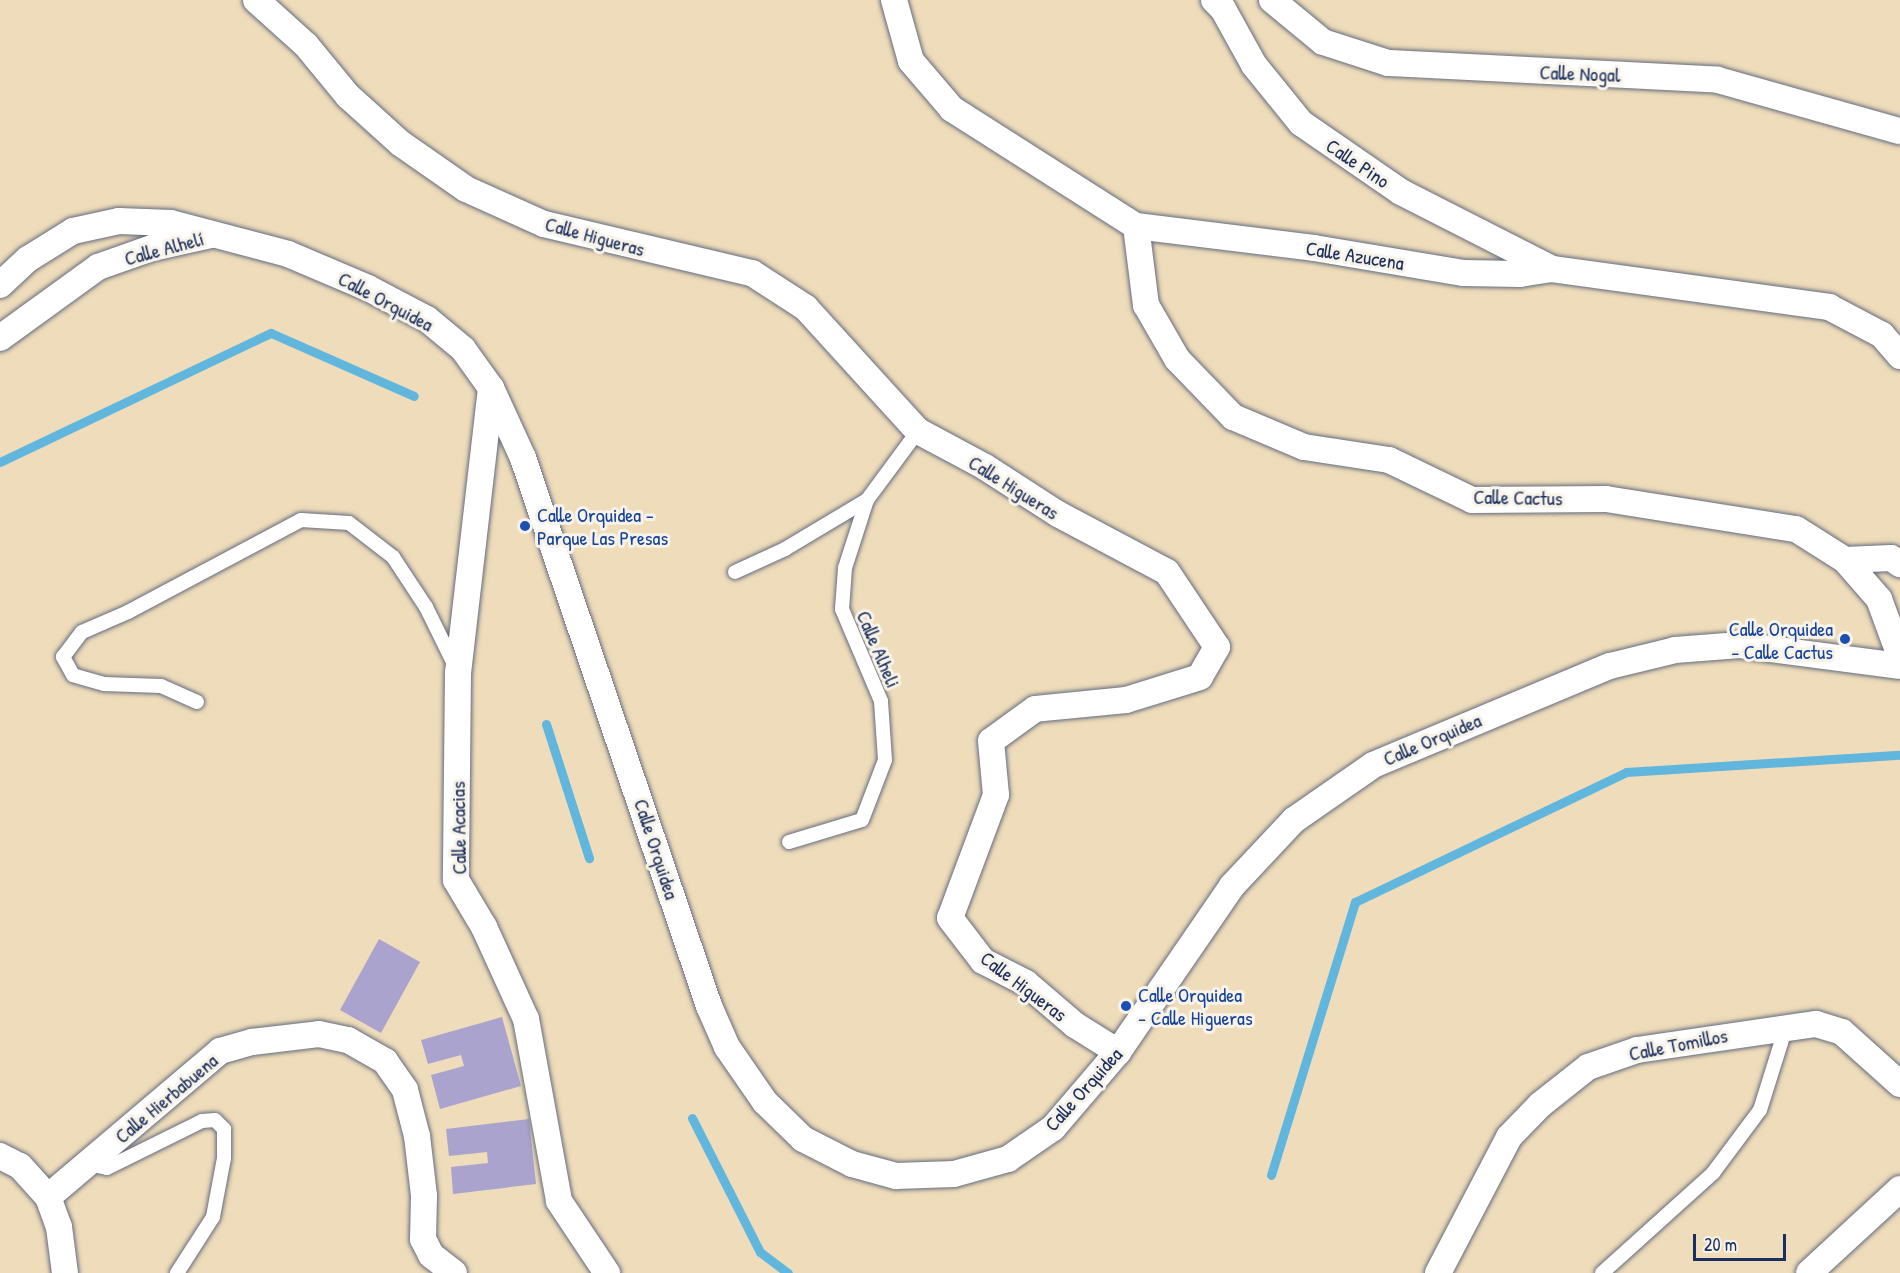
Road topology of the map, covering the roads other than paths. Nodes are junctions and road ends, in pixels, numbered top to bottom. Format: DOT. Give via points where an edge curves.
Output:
graph roads {
  1 [pos="256,0"];
  2 [pos="894,0"];
  3 [pos="1214,0"];
  4 [pos="1272,0"];
  5 [pos="1900,131"];
  6 [pos="1136,226"];
  7 [pos="220,233"];
  8 [pos="1552,269"];
  9 [pos="0,285"];
  10 [pos="0,338"];
  11 [pos="1900,356"];
  12 [pos="491,388"];
  13 [pos="918,431"];
  14 [pos="867,500"];
  15 [pos="1845,560"];
  16 [pos="1900,564"];
  17 [pos="735,572"];
  18 [pos="1900,656"];
  19 [pos="1900,666"];
  20 [pos="458,673"];
  21 [pos="196,702"];
  22 [pos="789,843"];
  23 [pos="1785,1030"];
  24 [pos="1118,1052"];
  25 [pos="1900,1084"];
  26 [pos="0,1156"];
  27 [pos="89,1164"];
  28 [pos="1900,1189"];
  29 [pos="48,1197"];
  30 [pos="65,1273"];
  31 [pos="177,1273"];
  32 [pos="454,1273"];
  33 [pos="607,1273"];
  34 [pos="1438,1273"];
  35 [pos="1602,1273"];
  36 [pos="1809,1273"];
  1 -- 13 [label="street, Calle Higueras" via="306,45 348,96 400,143 466,189 544,224 752,273 806,308"];
  2 -- 6 [label="street, Calle Azucena" via="911,61 952,109"];
  3 -- 8 [label="street, Calle Pino" via="1254,64 1301,123 1401,192"];
  4 -- 5 [label="street, Calle Nogal" via="1323,42 1388,63 1718,80"];
  6 -- 8 [label="street, Calle Azucena" via="1314,248 1464,273 1520,274"];
  6 -- 15 [label="street, Calle Cactus" via="1146,305 1177,359 1233,417 1304,447 1389,460 1472,500 1606,499 1679,509 1796,529"];
  7 -- 9 [label="street, Calle Alhelí" via="171,223 119,221 73,231 28,259"];
  7 -- 10 [label="street, Calle Alhelí" via="152,248 98,267"];
  7 -- 12 [label="street, Calle Orquidea" via="288,254 368,288 427,319 463,349"];
  8 -- 11 [label="street, Calle Azucena" via="1829,307 1881,335"];
  12 -- 20 [label="street, Calle Acacias"];
  12 -- 24 [label="street, Calle Orquidea" via="523,458 560,561 709,1006 727,1047 765,1102 803,1139 852,1164 896,1176 954,1174 1008,1159 1053,1128"];
  13 -- 14 [label="lane, Calle Alheli"];
  13 -- 24 [label="street, Calle Higueras" via="985,467 1058,514 1167,572 1217,647 1200,676 1126,700 1035,709 991,741 996,795 950,918 984,961 1026,982 1075,1025"];
  14 -- 17 [label="lane" via="785,549"];
  14 -- 22 [label="lane, Calle Alheli" via="845,568 842,609 881,701 885,760 862,820"];
  15 -- 16 [label="street" via="1891,558"];
  15 -- 18 [label="street, Calle Cactus" via="1879,599"];
  19 -- 24 [label="street, Calle Orquidea" via="1740,645 1675,650 1610,666 1373,765 1294,820 1232,886"];
  20 -- 21 [label="lane" via="426,607 393,557 349,523 301,520 128,612 82,632 63,657 73,675 104,684 161,686"];
  20 -- 33 [label="street, Calle Acacias" via="456,880 484,927 526,1019 559,1201"];
  23 -- 25 [label="street, Calle Tomillos" via="1816,1024 1842,1032"];
  23 -- 34 [label="street, Calle Tomillos" via="1749,1031 1637,1050 1588,1067 1540,1105 1509,1137"];
  23 -- 35 [label="lane" via="1760,1110 1713,1173"];
  26 -- 29 [label="street" via="20,1166"];
  27 -- 29 [label="street, Calle Hierbabuena"];
  27 -- 31 [label="lane" via="107,1168 202,1121 215,1120 224,1129 224,1158 213,1217"];
  27 -- 32 [label="street, Calle Hierbabuena" via="220,1051 252,1042 319,1034 348,1040 385,1061 405,1090 417,1136 424,1196 423,1239 431,1255"];
  28 -- 36 [label="street"];
  29 -- 30 [label="street" via="59,1227"];
}
